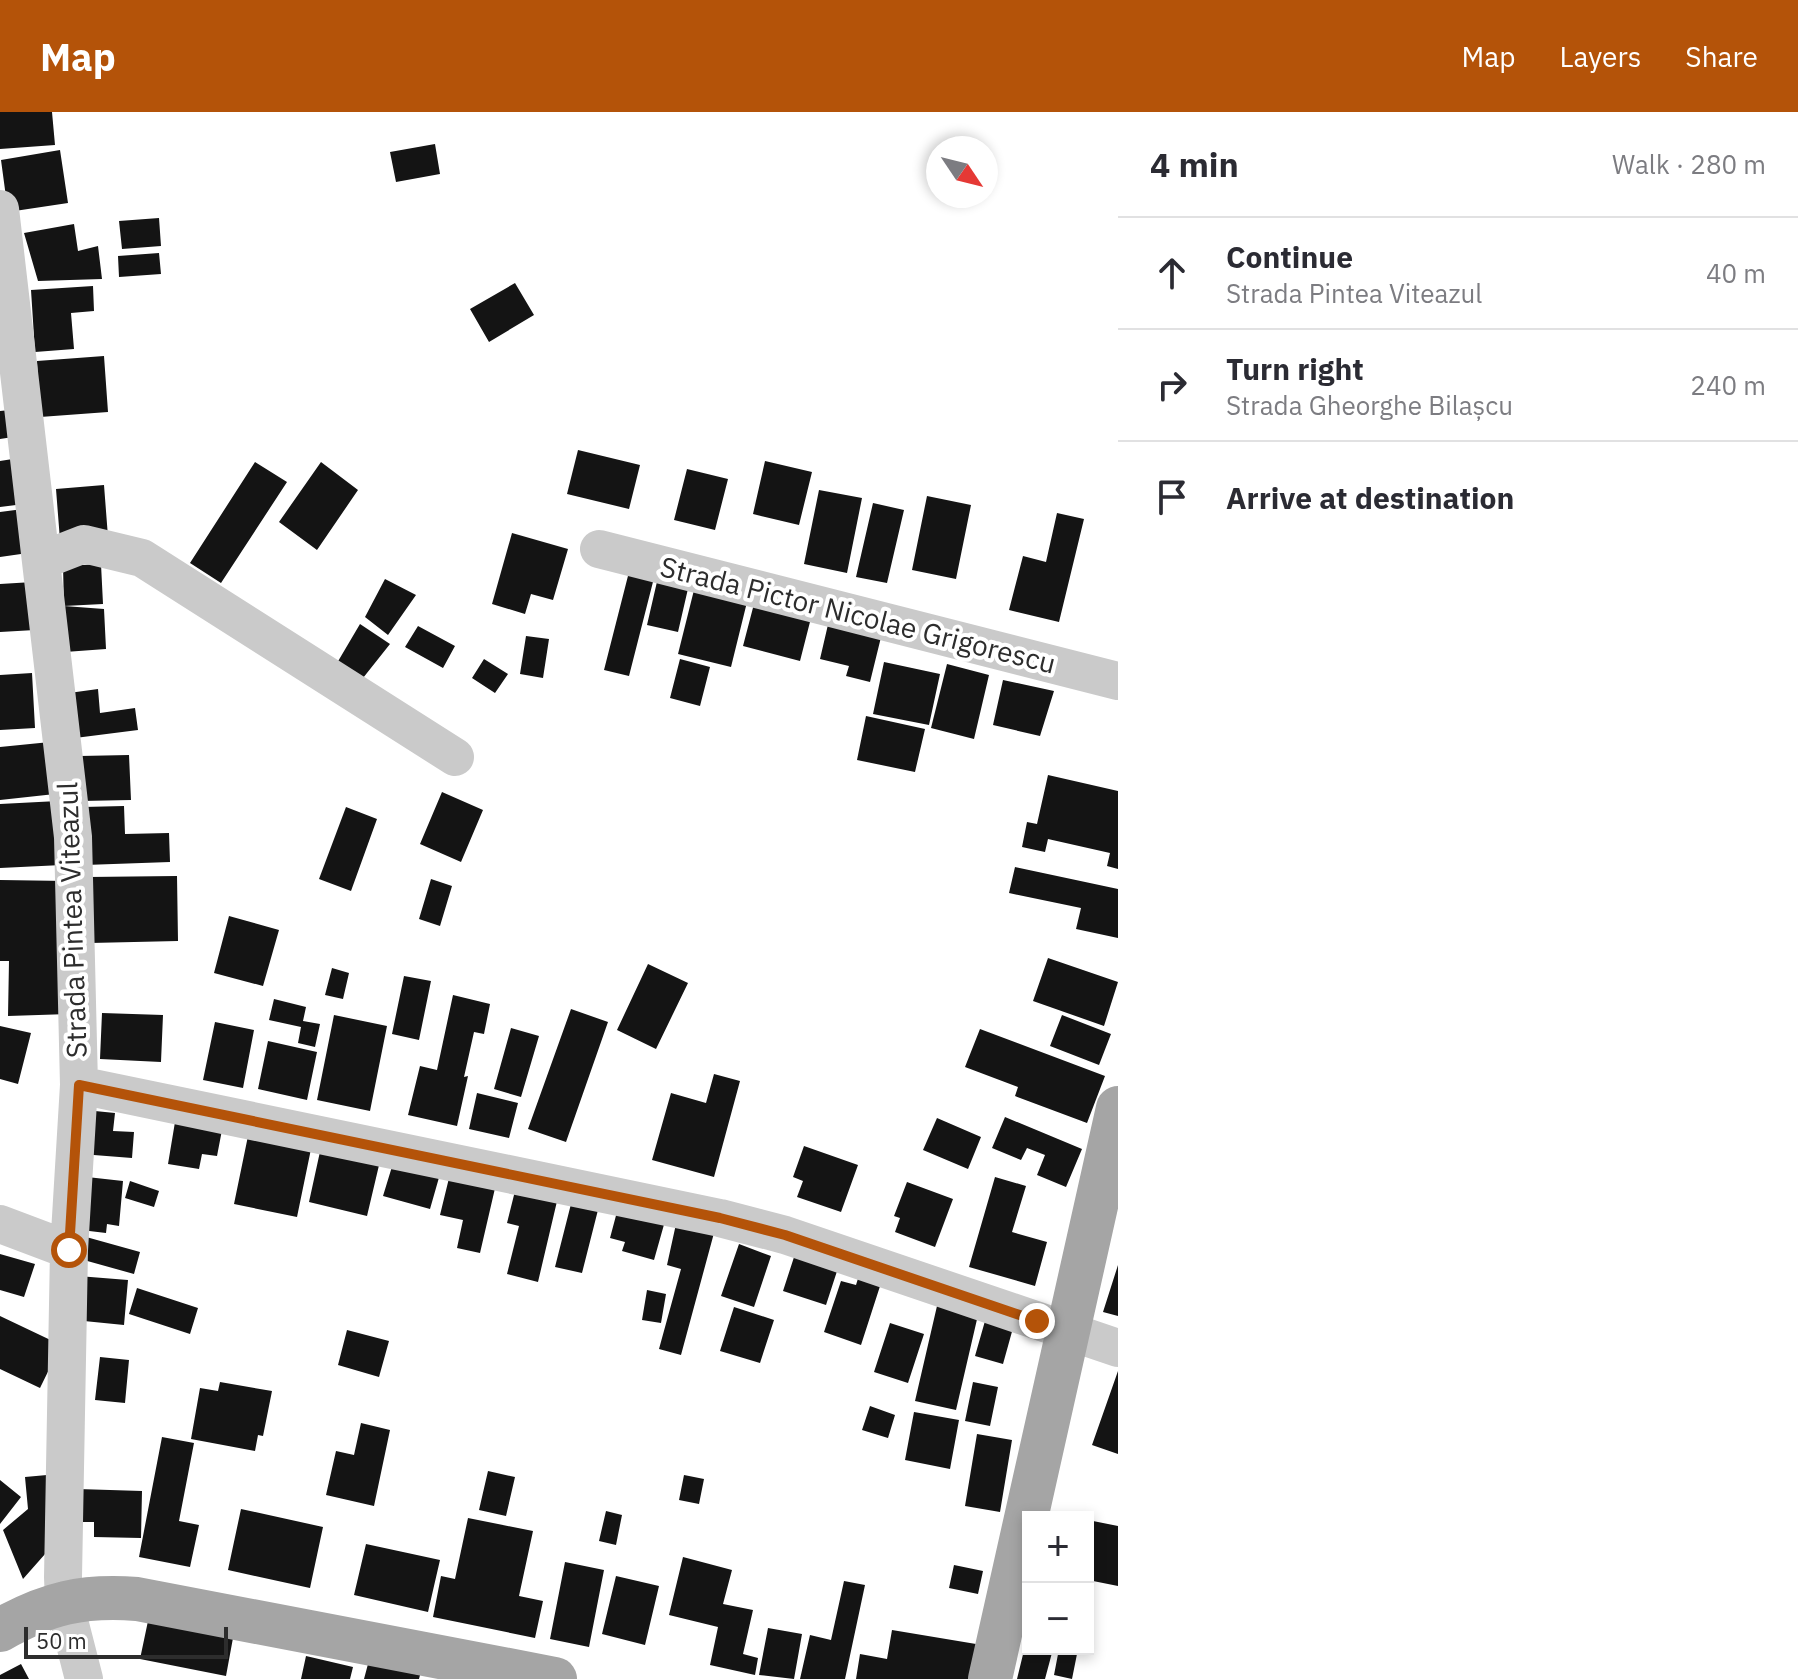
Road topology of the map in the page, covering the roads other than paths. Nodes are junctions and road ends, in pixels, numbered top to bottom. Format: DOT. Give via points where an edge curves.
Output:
graph roads {
  1 [pos="0,209"];
  2 [pos="599,549"];
  3 [pos="43,560"];
  4 [pos="1118,681"];
  5 [pos="455,757"];
  6 [pos="79,1085"];
  7 [pos="1118,1108"];
  8 [pos="0,1224"];
  9 [pos="69,1250"];
  10 [pos="1068,1330"];
  11 [pos="1118,1348"];
  12 [pos="64,1601"];
  13 [pos="0,1630"];
  14 [pos="84,1679"];
  15 [pos="555,1679"];
  16 [pos="990,1679"];
  1 -- 3 [label="street, Strada Pintea Viteazul"];
  2 -- 4 [label="street, Strada Pictor Nicolae Grigorescu"];
  3 -- 5 [label="street" via="84,544 142,558"];
  3 -- 6 [label="street, Strada Pintea Viteazul" via="73,837"];
  6 -- 9 [label="street, Strada Pintea Viteazul"];
  6 -- 10 [label="street" via="720,1218"];
  7 -- 10 [label="main road"];
  8 -- 9 [label="street"];
  9 -- 12 [label="street, Strada Pintea Viteazul"];
  10 -- 11 [label="street"];
  10 -- 16 [label="main road"];
  12 -- 13 [label="main road"];
  12 -- 14 [label="street, Strada Pintea Viteazul"];
  12 -- 15 [label="main road" via="99,1596 137,1599"];
}
